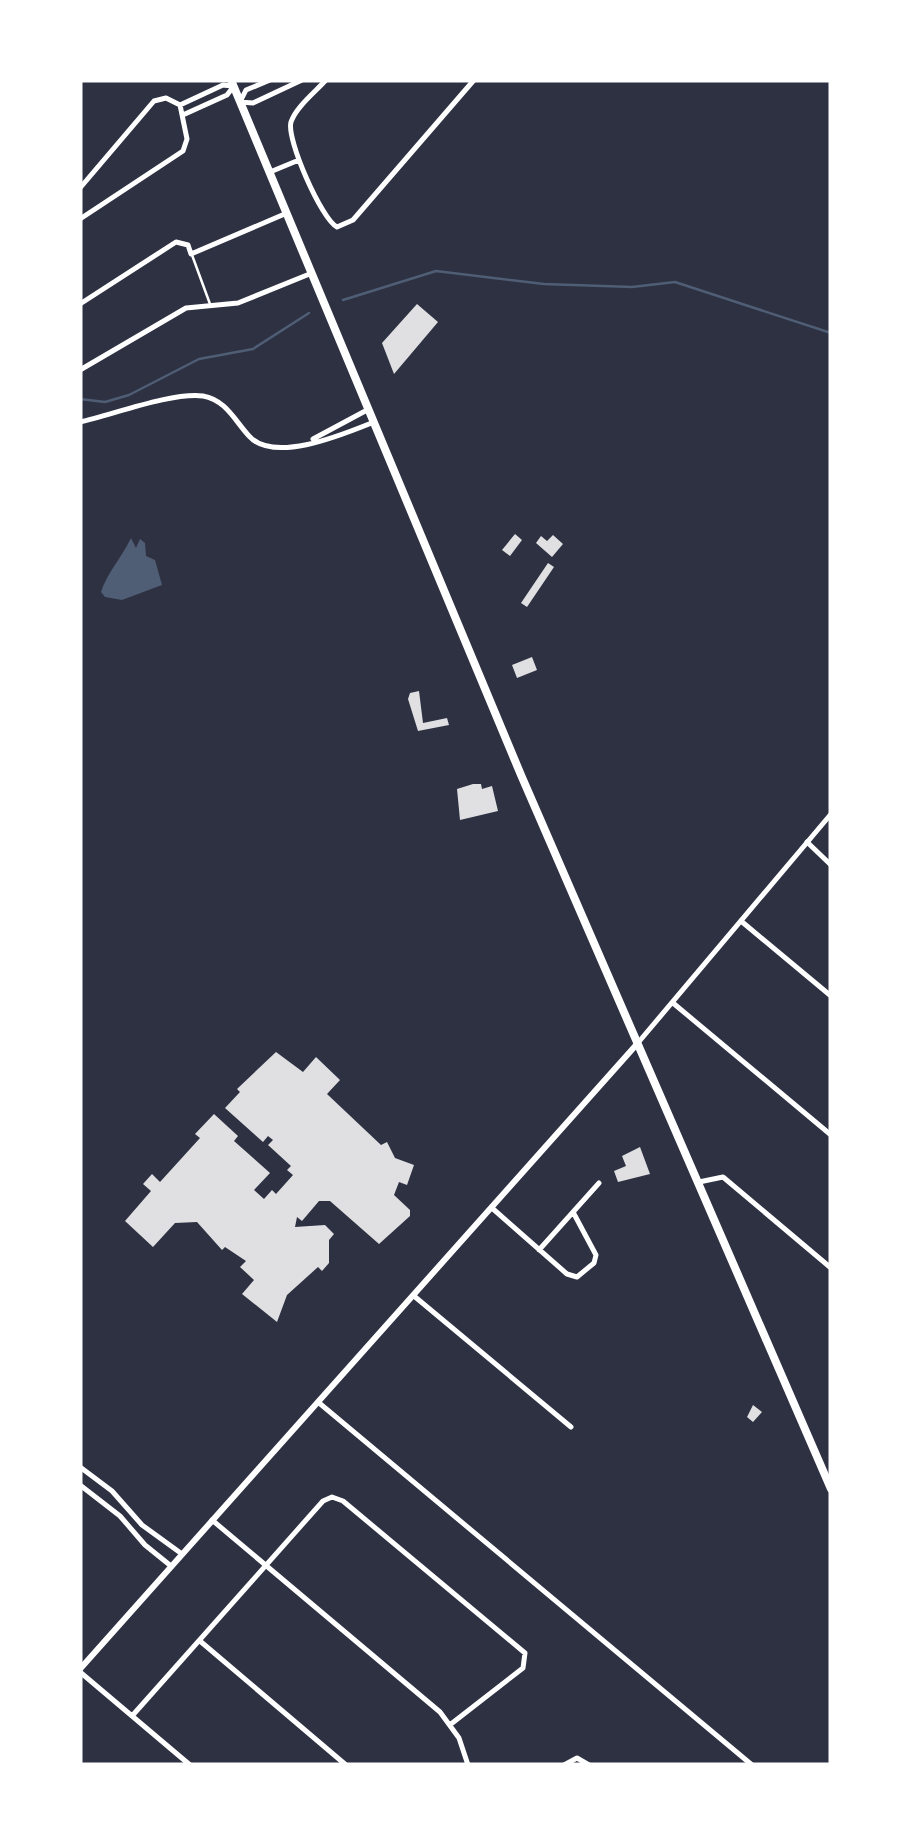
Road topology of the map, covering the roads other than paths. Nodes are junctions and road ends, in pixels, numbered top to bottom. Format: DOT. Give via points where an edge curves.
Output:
graph roads {
  1 [pos="270,80"];
  2 [pos="302,80"];
  3 [pos="326,80"];
  4 [pos="474,80"];
  5 [pos="233,83"];
  6 [pos="290,83"];
  7 [pos="240,102"];
  8 [pos="180,105"];
  9 [pos="184,114"];
  10 [pos="299,160"];
  11 [pos="270,172"];
  12 [pos="80,188"];
  13 [pos="287,213"];
  14 [pos="80,219"];
  15 [pos="191,254"];
  16 [pos="312,273"];
  17 [pos="80,304"];
  18 [pos="210,304"];
  19 [pos="80,370"];
  20 [pos="369,409"];
  21 [pos="80,422"];
  22 [pos="374,422"];
  23 [pos="311,441"];
  24 [pos="831,814"];
  25 [pos="807,842"];
  26 [pos="831,865"];
  27 [pos="741,920"];
  28 [pos="831,996"];
  29 [pos="673,1003"];
  30 [pos="637,1044"];
  31 [pos="831,1134"];
  32 [pos="697,1182"];
  33 [pos="599,1184"];
  34 [pos="492,1208"];
  35 [pos="573,1212"];
  36 [pos="539,1250"];
  37 [pos="831,1256"];
  38 [pos="828,1266"];
  39 [pos="414,1296"];
  40 [pos="318,1402"];
  41 [pos="570,1427"];
  42 [pos="80,1468"];
  43 [pos="80,1484"];
  44 [pos="831,1490"];
  45 [pos="112,1492"];
  46 [pos="103,1502"];
  47 [pos="212,1520"];
  48 [pos="142,1525"];
  49 [pos="134,1534"];
  50 [pos="182,1554"];
  51 [pos="171,1566"];
  52 [pos="267,1566"];
  53 [pos="200,1641"];
  54 [pos="80,1670"];
  55 [pos="132,1716"];
  56 [pos="451,1724"];
  57 [pos="190,1765"];
  58 [pos="346,1765"];
  59 [pos="468,1765"];
  60 [pos="564,1765"];
  61 [pos="590,1765"];
  62 [pos="752,1765"];
  1 -- 7 [label="street" via="246,90"];
  2 -- 6 [label="street"];
  3 -- 10 [label="street" via="290,124"];
  4 -- 10 [label="street" via="345,226 328,222"];
  5 -- 7 [label="main road"];
  5 -- 8 [label="street"];
  5 -- 9 [label="street" via="227,96"];
  6 -- 7 [label="street" via="253,103"];
  7 -- 11 [label="main road"];
  8 -- 9 [label="street"];
  8 -- 12 [label="street" via="154,101"];
  9 -- 14 [label="street" via="183,151"];
  10 -- 11 [label="street"];
  11 -- 13 [label="main road"];
  13 -- 15 [label="street"];
  13 -- 16 [label="main road"];
  15 -- 17 [label="street" via="176,242"];
  15 -- 18 [label="lane"];
  16 -- 18 [label="street" via="238,303"];
  16 -- 20 [label="main road"];
  18 -- 19 [label="street" via="180,311"];
  20 -- 22 [label="main road"];
  20 -- 23 [label="street"];
  21 -- 23 [label="street" via="203,396 225,407 267,448"];
  22 -- 23 [label="street"];
  22 -- 30 [label="main road"];
  24 -- 25 [label="street"];
  25 -- 26 [label="street"];
  25 -- 27 [label="street"];
  27 -- 28 [label="street"];
  27 -- 29 [label="street"];
  29 -- 30 [label="street"];
  29 -- 31 [label="street"];
  30 -- 32 [label="main road"];
  30 -- 34 [label="main road"];
  32 -- 38 [label="street" via="722,1177"];
  32 -- 44 [label="main road"];
  33 -- 35 [label="street"];
  34 -- 36 [label="street"];
  34 -- 39 [label="main road"];
  35 -- 36 [label="street"];
  35 -- 36 [label="street" via="596,1252 594,1263 573,1277"];
  37 -- 38 [label="street"];
  39 -- 40 [label="main road"];
  39 -- 41 [label="street"];
  40 -- 47 [label="main road"];
  40 -- 62 [label="street"];
  42 -- 45 [label="street"];
  43 -- 46 [label="street"];
  45 -- 46 [label="street"];
  45 -- 48 [label="street"];
  46 -- 49 [label="street"];
  47 -- 50 [label="main road"];
  47 -- 52 [label="street"];
  48 -- 49 [label="street"];
  48 -- 50 [label="street"];
  49 -- 51 [label="street"];
  50 -- 51 [label="main road"];
  51 -- 54 [label="main road"];
  52 -- 53 [label="street"];
  52 -- 56 [label="street"];
  52 -- 56 [label="street" via="332,1497 526,1654 523,1668"];
  53 -- 55 [label="street"];
  53 -- 58 [label="street"];
  54 -- 55 [label="street"];
  55 -- 57 [label="street"];
  56 -- 59 [label="street"];
  60 -- 61 [label="street" via="578,1758"];
}
